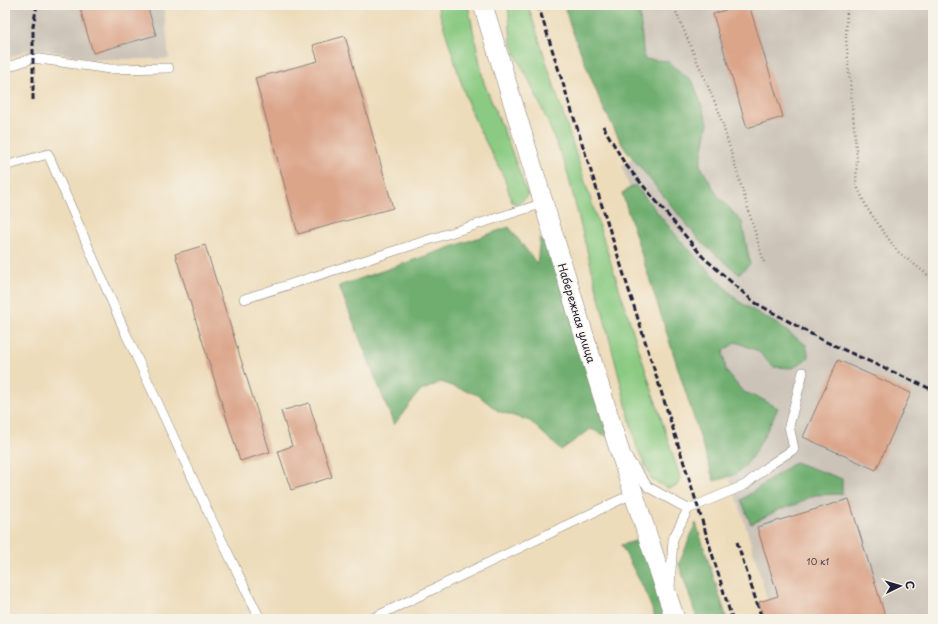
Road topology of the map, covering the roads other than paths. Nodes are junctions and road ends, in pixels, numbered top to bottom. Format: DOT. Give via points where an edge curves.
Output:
graph roads {
  1 [pos="483,5"];
  2 [pos="5,68"];
  3 [pos="169,68"];
  4 [pos="5,166"];
  5 [pos="544,202"];
  6 [pos="244,299"];
  7 [pos="803,372"];
  8 [pos="617,443"];
  9 [pos="634,493"];
  10 [pos="688,509"];
  11 [pos="670,600"];
  12 [pos="260,619"];
  13 [pos="371,619"];
  14 [pos="675,619"];
  1 -- 5 [label="street, Набережная улица"];
  2 -- 3 [label="lane" via="33,58 110,69"];
  4 -- 12 [label="lane" via="48,154 126,334"];
  5 -- 6 [label="lane"];
  5 -- 8 [label="street, Набережная улица"];
  7 -- 10 [label="lane" via="789,426 794,449 745,485"];
  8 -- 9 [label="street, Набережная улица"];
  8 -- 10 [label="lane" via="648,487"];
  9 -- 11 [label="street, Набережная улица"];
  9 -- 13 [label="lane"];
  10 -- 11 [label="lane" via="673,539"];
  11 -- 14 [label="street, Набережная улица"];
}
